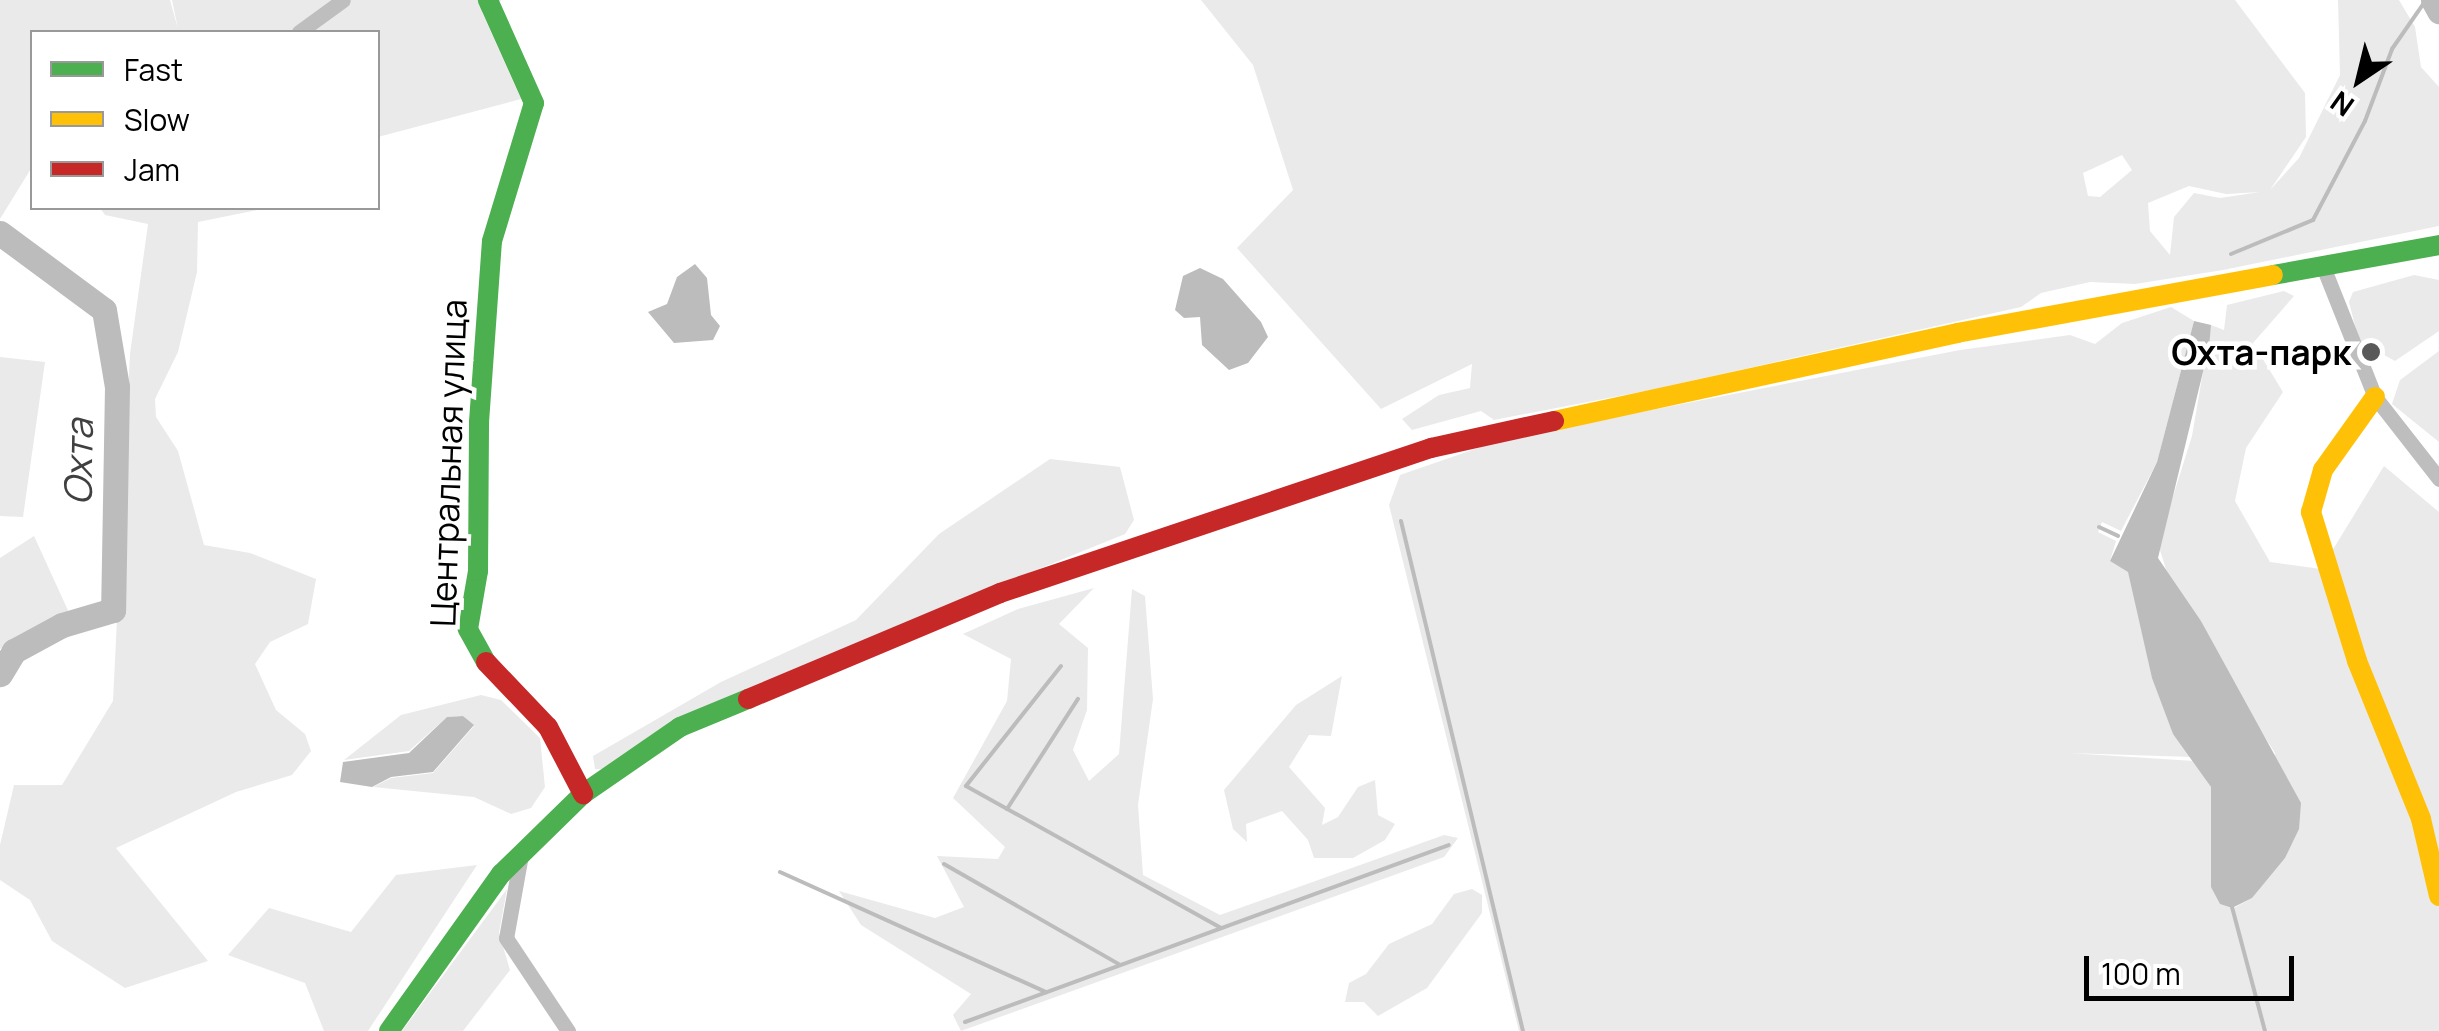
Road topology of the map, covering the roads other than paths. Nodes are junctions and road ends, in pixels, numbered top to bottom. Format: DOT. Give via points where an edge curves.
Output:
graph roads {
  1 [pos="343,0"];
  2 [pos="489,4"];
  3 [pos="302,30"];
  4 [pos="2439,245"];
  5 [pos="2324,269"];
  6 [pos="2375,397"];
  7 [pos="2408,441"];
  8 [pos="2439,462"];
  9 [pos="2439,480"];
  10 [pos="583,794"];
  11 [pos="522,851"];
  12 [pos="2439,896"];
  13 [pos="389,1031"];
  14 [pos="568,1031"];
  1 -- 3 [label="street"];
  2 -- 10 [label="street, Центральная улица" via="534,103 492,241 479,422 478,571 468,629 480,654 548,727"];
  4 -- 5 [label="street"];
  5 -- 6 [label="street"];
  5 -- 10 [label="street" via="1957,333 1488,434 1190,526 836,657 680,727"];
  6 -- 7 [label="street"];
  6 -- 12 [label="street" via="2323,470 2311,512 2357,661 2421,818"];
  7 -- 8 [label="street"];
  7 -- 9 [label="street"];
  10 -- 11 [label="street"];
  11 -- 13 [label="street" via="432,962"];
  11 -- 14 [label="street" via="506,938"];
}
